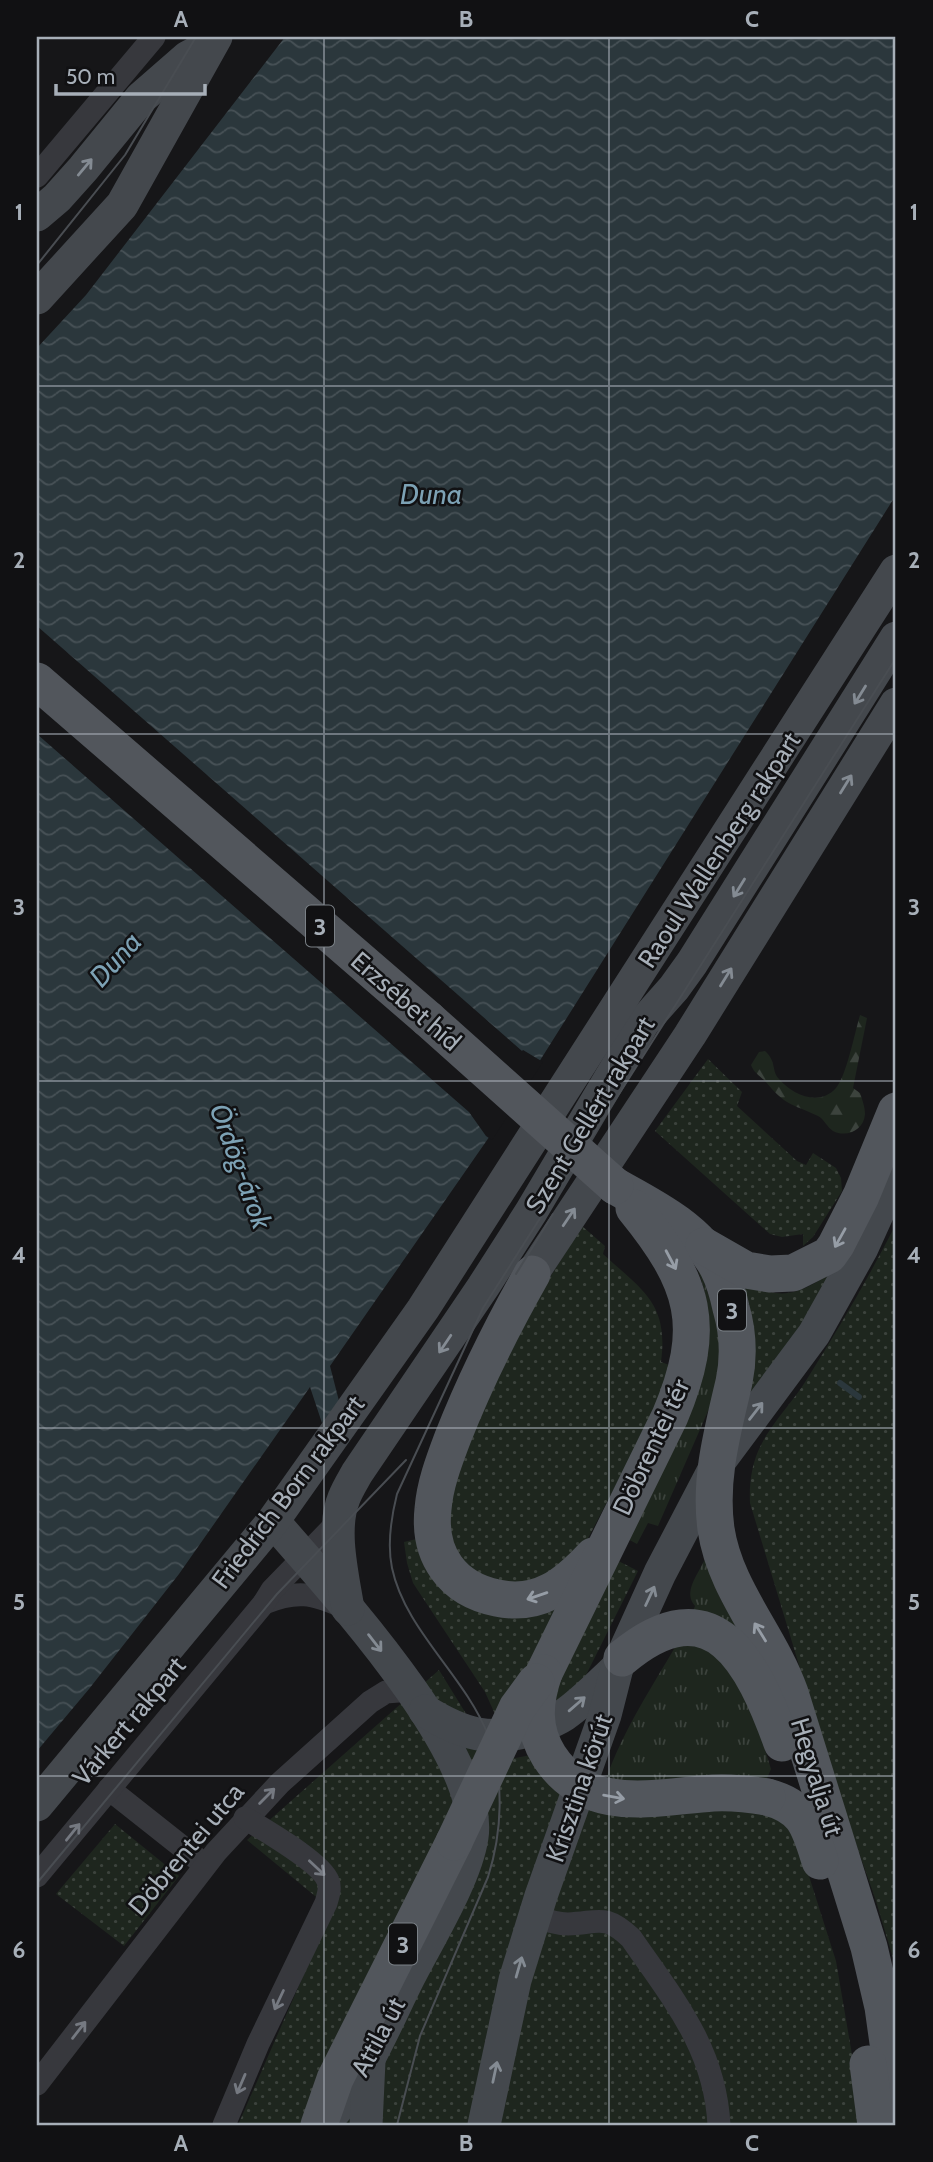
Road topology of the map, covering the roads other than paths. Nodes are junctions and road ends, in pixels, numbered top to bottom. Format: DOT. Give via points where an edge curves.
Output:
graph roads {
  1 [pos="154,37"];
  2 [pos="214,40"];
  3 [pos="37,176"];
  4 [pos="37,215"];
  5 [pos="37,298"];
  6 [pos="896,571"];
  7 [pos="896,638"];
  8 [pos="37,681"];
  9 [pos="896,704"];
  10 [pos="896,1111"];
  11 [pos="896,1158"];
  12 [pos="518,1164"];
  13 [pos="615,1186"];
  14 [pos="700,1244"];
  15 [pos="532,1274"];
  16 [pos="716,1466"];
  17 [pos="273,1521"];
  18 [pos="339,1521"];
  19 [pos="615,1527"];
  20 [pos="303,1556"];
  21 [pos="264,1603"];
  22 [pos="348,1609"];
  23 [pos="620,1663"];
  24 [pos="544,1673"];
  25 [pos="412,1693"];
  26 [pos="109,1789"];
  27 [pos="37,1804"];
  28 [pos="245,1818"];
  29 [pos="808,1829"];
  30 [pos="205,1865"];
  31 [pos="37,1876"];
  32 [pos="534,1916"];
  33 [pos="361,2050"];
  34 [pos="335,2079"];
  35 [pos="37,2084"];
  36 [pos="896,2099"];
  37 [pos="224,2125"];
  38 [pos="296,2125"];
  39 [pos="320,2125"];
  40 [pos="366,2125"];
  41 [pos="484,2125"];
  42 [pos="719,2125"];
  43 [pos="876,2125"];
  1 -- 3 [label="street"];
  4 -- 2 [label="main road, one-way" via="83,169 141,98"];
  2 -- 5 [label="main road" via="122,205"];
  6 -- 12 [label="main road, Raoul Wallenberg rakpart"];
  7 -- 18 [label="main road, Szent Gellért rakpart, one-way" via="692,963 643,1023 483,1287 357,1473 343,1499"];
  8 -- 13 [label="main road, Erzsébet híd / 3, bridge"];
  15 -- 9 [label="main road, Szent Gellért rakpart, one-way" via="690,1035"];
  10 -- 14 [label="main road, one-way" via="861,1196 829,1255 793,1273 770,1275 746,1270"];
  16 -- 11 [label="main road, one-way" via="814,1334 862,1248"];
  12 -- 17 [label="main road, Friedrich Born rakpart" via="423,1309"];
  13 -- 14 [label="main road, 3" via="652,1207"];
  13 -- 19 [label="main road, Döbrentei tér / 3, one-way" via="670,1257 689,1304 693,1329 685,1382"];
  14 -- 16 [label="main road, 3" via="722,1278 736,1335 735,1373"];
  19 -- 15 [label="main road, one-way" via="576,1575 534,1599 514,1602 467,1588 451,1575 440,1557 433,1534 436,1485 465,1407"];
  23 -- 16 [label="main road, Krisztina körút / 3, one-way"];
  36 -- 16 [label="main road, Hegyalja út, one-way" via="869,1947 794,1706 779,1665 734,1584 717,1534"];
  17 -- 20 [label="main road"];
  17 -- 27 [label="main road, Friedrich Born rakpart"];
  18 -- 20 [label="street, Várkert rakpart"];
  18 -- 22 [label="main road, Szent Gellért rakpart"];
  19 -- 24 [label="main road, Döbrentei tér / 3"];
  20 -- 21 [label="street, Várkert rakpart"];
  20 -- 22 [label="main road"];
  21 -- 22 [label="street" via="286,1595 309,1595"];
  21 -- 26 [label="street, Várkert rakpart"];
  22 -- 25 [label="main road, one-way"];
  25 -- 23 [label="main road, one-way" via="446,1724 498,1737 562,1716"];
  23 -- 29 [label="main road, Hegyalja út" via="637,1645 679,1627 708,1630 729,1645 758,1682 801,1797"];
  23 -- 32 [label="main road, Krisztina körút / 3"];
  24 -- 29 [label="main road, one-way, bridge" via="536,1702 539,1732 551,1758 574,1782 622,1799 733,1792 766,1797 795,1808"];
  24 -- 33 [label="main road, 3, bridge" via="517,1708"];
  28 -- 25 [label="street, Döbrentei utca, one-way" via="370,1702 386,1692"];
  25 -- 33 [label="main road, Attila út" via="466,1786 473,1835 462,1872"];
  26 -- 30 [label="street"];
  31 -- 26 [label="street, Várkert rakpart, one-way"];
  28 -- 30 [label="street, Döbrentei utca"];
  28 -- 37 [label="street, one-way" via="317,1866 329,1886 326,1902"];
  29 -- 43 [label="main road, Hegyalja út" via="850,1962"];
  35 -- 30 [label="street, Döbrentei utca, one-way"];
  41 -- 32 [label="main road, Krisztina körút / 3, one-way" via="515,1980"];
  32 -- 42 [label="street" via="567,1924 609,1922 631,1938 702,2048"];
  33 -- 34 [label="main road, 3"];
  33 -- 39 [label="main road, Attila út" via="338,2110"];
  33 -- 40 [label="main road"];
  34 -- 38 [label="main road, 3" via="310,2102"];
  34 -- 39 [label="main road"];
}
